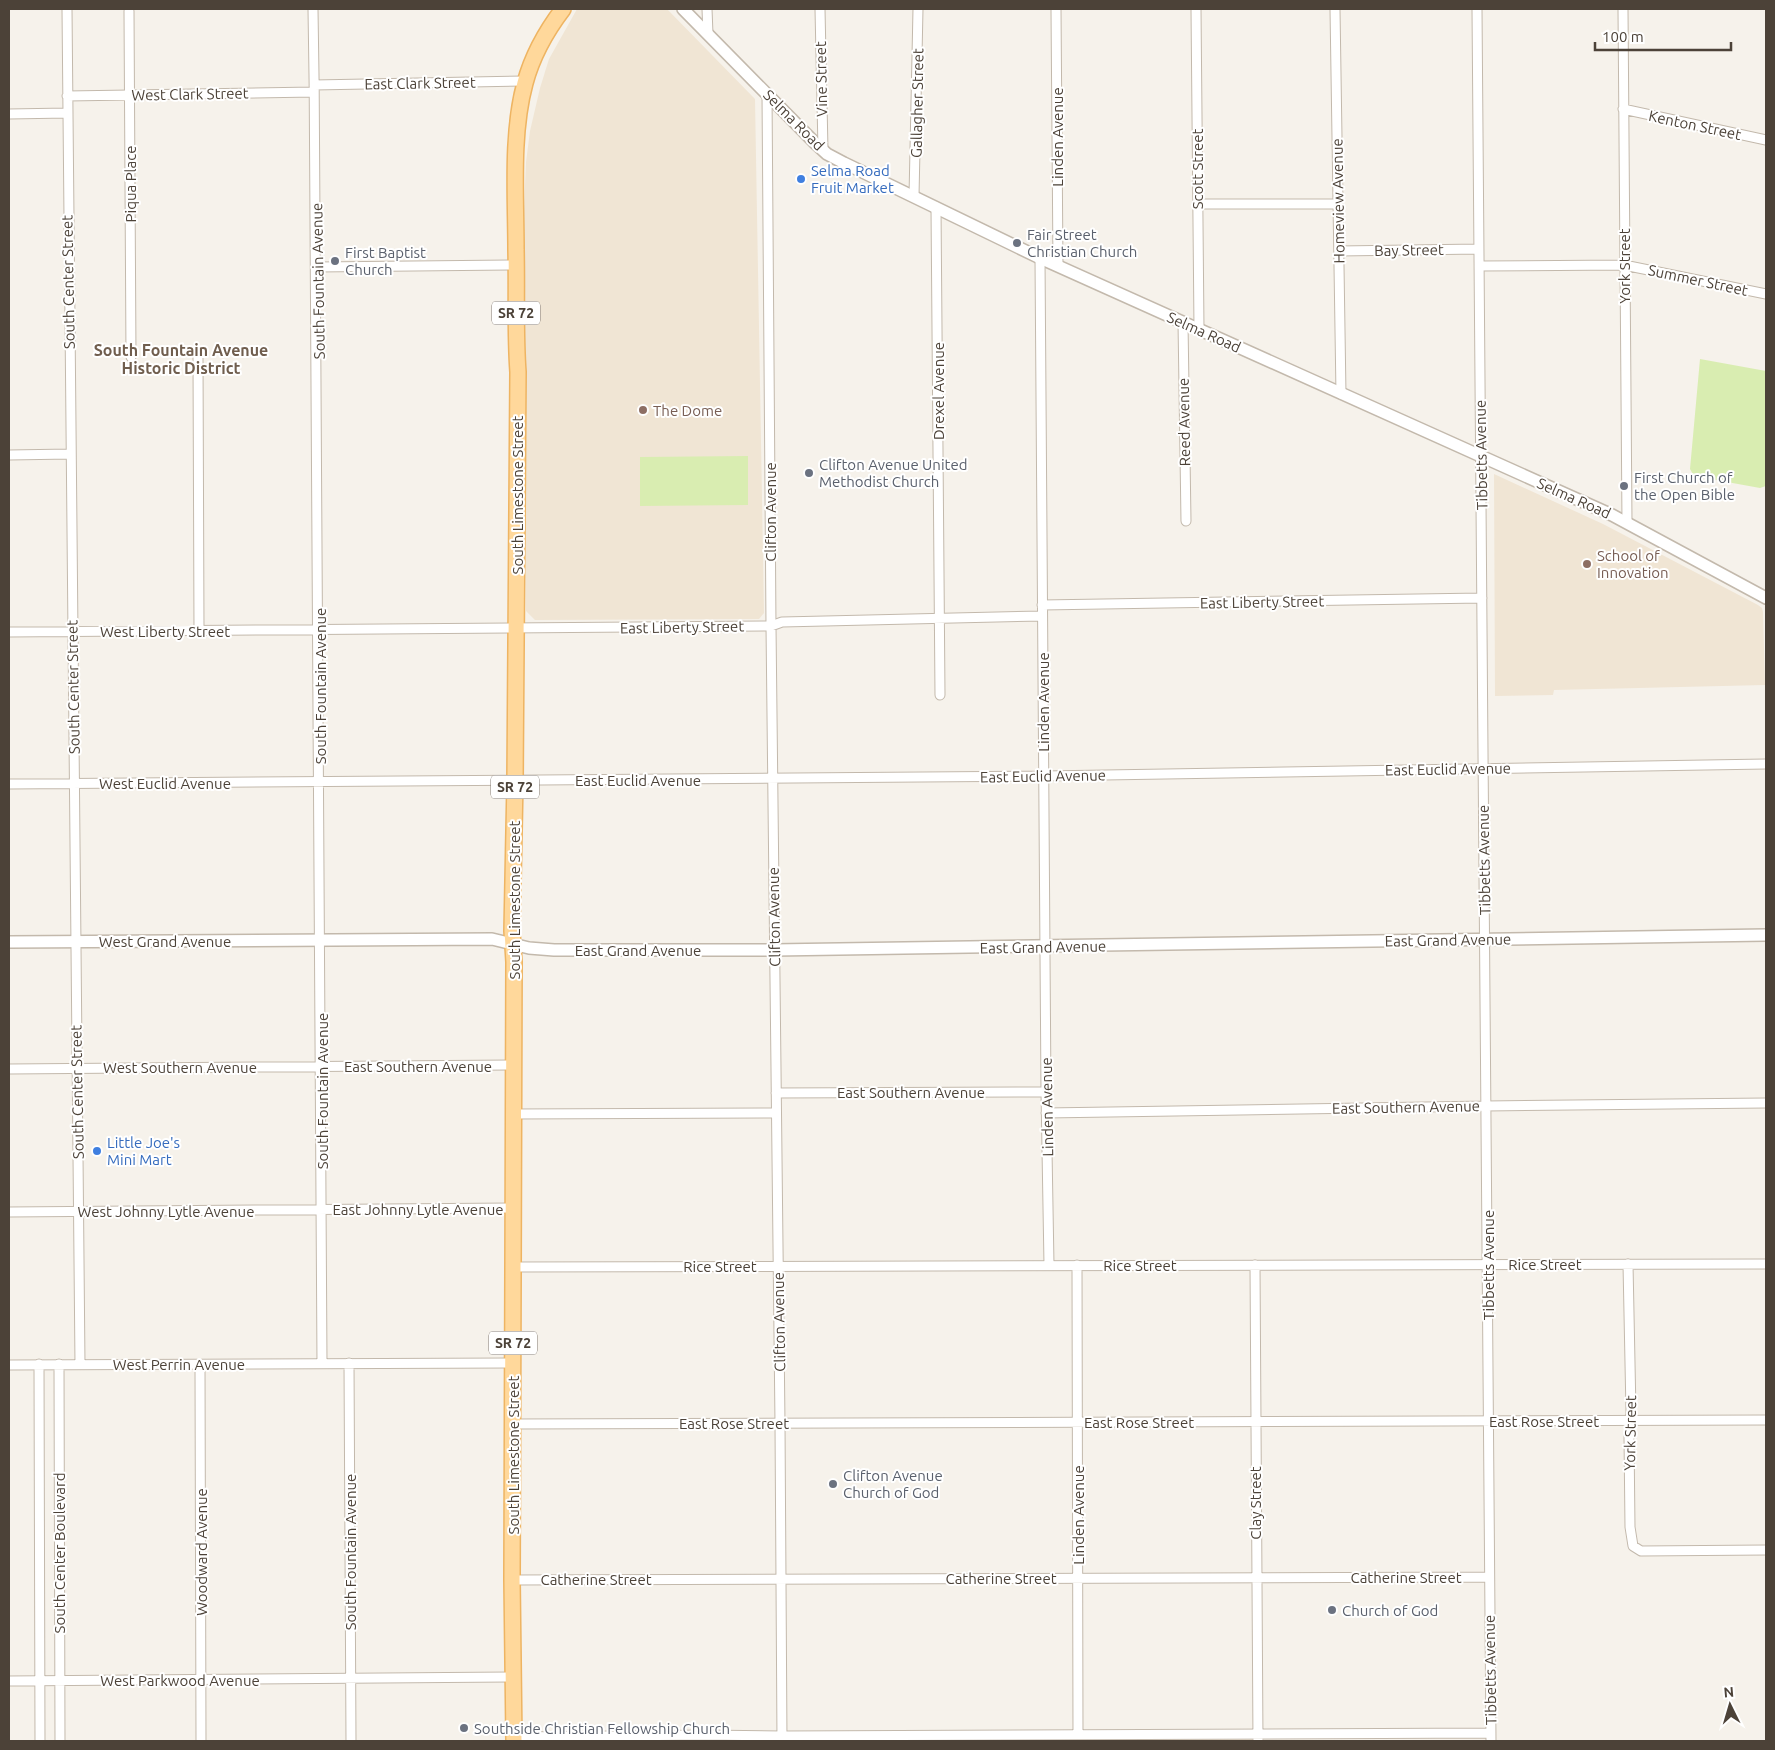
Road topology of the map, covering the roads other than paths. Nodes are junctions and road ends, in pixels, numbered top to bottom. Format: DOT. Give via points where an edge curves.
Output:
graph roads {
  1 [pos="67,9"];
  2 [pos="313,9"];
  3 [pos="564,9"];
  4 [pos="683,9"];
  5 [pos="707,9"];
  6 [pos="820,9"];
  7 [pos="918,9"];
  8 [pos="1056,9"];
  9 [pos="1196,9"];
  10 [pos="1335,9"];
  11 [pos="1477,9"];
  12 [pos="1623,9"];
  13 [pos="129,11"];
  14 [pos="708,34"];
  15 [pos="525,81"];
  16 [pos="314,89"];
  17 [pos="767,94"];
  18 [pos="130,95"];
  19 [pos="66,96"];
  20 [pos="1623,109"];
  21 [pos="9,114"];
  22 [pos="67,114"];
  23 [pos="1766,140"];
  24 [pos="823,150"];
  25 [pos="914,196"];
  26 [pos="1197,204"];
  27 [pos="1338,204"];
  28 [pos="936,207"];
  29 [pos="1479,249"];
  30 [pos="1339,251"];
  31 [pos="1040,258"];
  32 [pos="517,265"];
  33 [pos="1624,265"];
  34 [pos="1058,266"];
  35 [pos="1479,266"];
  36 [pos="317,267"];
  37 [pos="1766,294"];
  38 [pos="1183,322"];
  39 [pos="1199,329"];
  40 [pos="198,357"];
  41 [pos="132,358"];
  42 [pos="1341,394"];
  43 [pos="70,454"];
  44 [pos="9,455"];
  45 [pos="1480,456"];
  46 [pos="1186,521"];
  47 [pos="1627,523"];
  48 [pos="1482,598"];
  49 [pos="1766,598"];
  50 [pos="1042,605"];
  51 [pos="1042,616"];
  52 [pos="939,619"];
  53 [pos="771,626"];
  54 [pos="516,628"];
  55 [pos="199,630"];
  56 [pos="320,630"];
  57 [pos="72,631"];
  58 [pos="9,632"];
  59 [pos="940,695"];
  60 [pos="1766,764"];
  61 [pos="1483,768"];
  62 [pos="1044,776"];
  63 [pos="772,779"];
  64 [pos="515,781"];
  65 [pos="320,782"];
  66 [pos="9,784"];
  67 [pos="74,784"];
  68 [pos="1766,935"];
  69 [pos="321,940"];
  70 [pos="1485,940"];
  71 [pos="9,942"];
  72 [pos="75,942"];
  73 [pos="513,945"];
  74 [pos="1045,947"];
  75 [pos="774,950"];
  76 [pos="514,1065"];
  77 [pos="322,1066"];
  78 [pos="76,1068"];
  79 [pos="9,1069"];
  80 [pos="1046,1092"];
  81 [pos="776,1093"];
  82 [pos="1766,1103"];
  83 [pos="1486,1106"];
  84 [pos="776,1113"];
  85 [pos="1046,1113"];
  86 [pos="514,1114"];
  87 [pos="513,1208"];
  88 [pos="322,1210"];
  89 [pos="78,1211"];
  90 [pos="9,1212"];
  91 [pos="1488,1264"];
  92 [pos="1628,1264"];
  93 [pos="1766,1264"];
  94 [pos="1077,1265"];
  95 [pos="1255,1265"];
  96 [pos="778,1266"];
  97 [pos="1049,1266"];
  98 [pos="513,1267"];
  99 [pos="322,1363"];
  100 [pos="350,1363"];
  101 [pos="513,1363"];
  102 [pos="39,1364"];
  103 [pos="59,1364"];
  104 [pos="80,1364"];
  105 [pos="200,1364"];
  106 [pos="9,1365"];
  107 [pos="1630,1420"];
  108 [pos="1766,1420"];
  109 [pos="1489,1421"];
  110 [pos="1077,1422"];
  111 [pos="1255,1422"];
  112 [pos="780,1423"];
  113 [pos="513,1424"];
  114 [pos="1766,1550"];
  115 [pos="1489,1577"];
  116 [pos="1078,1578"];
  117 [pos="1256,1578"];
  118 [pos="781,1579"];
  119 [pos="512,1580"];
  120 [pos="514,1677"];
  121 [pos="351,1679"];
  122 [pos="9,1680"];
  123 [pos="40,1680"];
  124 [pos="60,1680"];
  125 [pos="201,1680"];
  126 [pos="1078,1734"];
  127 [pos="1258,1737"];
  128 [pos="1491,1737"];
  129 [pos="782,1738"];
  130 [pos="514,1739"];
  131 [pos="40,1741"];
  132 [pos="60,1741"];
  133 [pos="201,1741"];
  134 [pos="351,1741"];
  1 -- 19 [label="street, South Center Street"];
  2 -- 16 [label="street, South Fountain Avenue"];
  3 -- 15 [label="main road, South Limestone Street / SR 72" via="550,27"];
  4 -- 14 [label="street, Selma Road"];
  5 -- 14 [label="street"];
  6 -- 24 [label="street, Vine Street"];
  7 -- 25 [label="street, Gallagher Street"];
  8 -- 34 [label="street, Linden Avenue"];
  9 -- 26 [label="street, Scott Street"];
  10 -- 27 [label="street, Homeview Avenue"];
  11 -- 29 [label="street, Tibbetts Avenue"];
  12 -- 20 [label="street, York Street"];
  13 -- 18 [label="street, Piqua Place"];
  14 -- 17 [label="street, Selma Road"];
  15 -- 16 [label="street, East Clark Street"];
  15 -- 32 [label="main road, South Limestone Street / SR 72" via="518,121"];
  16 -- 18 [label="street, West Clark Street"];
  16 -- 36 [label="street, South Fountain Avenue"];
  17 -- 24 [label="street, Selma Road"];
  17 -- 53 [label="street, Clifton Avenue"];
  18 -- 19 [label="street, West Clark Street"];
  18 -- 41 [label="street, Piqua Place"];
  19 -- 22 [label="street, South Center Street"];
  20 -- 23 [label="street, Kenton Street"];
  20 -- 33 [label="street, York Street"];
  21 -- 22 [label="street"];
  22 -- 43 [label="street, South Center Street"];
  24 -- 25 [label="street, Selma Road"];
  25 -- 28 [label="street, Selma Road"];
  26 -- 27 [label="street"];
  26 -- 39 [label="street, Scott Street"];
  27 -- 30 [label="street, Homeview Avenue"];
  28 -- 31 [label="street, Selma Road"];
  28 -- 52 [label="street, Drexel Avenue"];
  29 -- 30 [label="street, Bay Street"];
  29 -- 35 [label="street, Tibbetts Avenue"];
  30 -- 42 [label="street, Homeview Avenue"];
  31 -- 34 [label="street, Selma Road"];
  31 -- 50 [label="street, Linden Avenue"];
  32 -- 36 [label="street"];
  32 -- 54 [label="main road, South Limestone Street / SR 72"];
  33 -- 35 [label="street, Summer Street"];
  33 -- 37 [label="street, Summer Street"];
  33 -- 47 [label="street, York Street"];
  34 -- 38 [label="street, Selma Road"];
  35 -- 45 [label="street, Tibbetts Avenue"];
  36 -- 56 [label="street, South Fountain Avenue"];
  38 -- 39 [label="street, Selma Road"];
  38 -- 46 [label="street, Reed Avenue"];
  39 -- 42 [label="street, Selma Road"];
  40 -- 55 [label="street"];
  42 -- 45 [label="street, Selma Road"];
  43 -- 44 [label="street"];
  43 -- 57 [label="street, South Center Street"];
  45 -- 47 [label="street, Selma Road"];
  45 -- 48 [label="street, Tibbetts Avenue"];
  47 -- 49 [label="street, Selma Road"];
  48 -- 50 [label="street, East Liberty Street"];
  48 -- 61 [label="street, Tibbetts Avenue"];
  50 -- 51 [label="street, Linden Avenue"];
  51 -- 52 [label="street, East Liberty Street"];
  51 -- 62 [label="street, Linden Avenue"];
  52 -- 53 [label="street, East Liberty Street" via="782,622"];
  52 -- 59 [label="street, Drexel Avenue"];
  53 -- 54 [label="street, East Liberty Street"];
  53 -- 63 [label="street, Clifton Avenue"];
  54 -- 56 [label="street, East Liberty Street"];
  54 -- 64 [label="main road, South Limestone Street / SR 72"];
  55 -- 56 [label="street, West Liberty Street"];
  55 -- 57 [label="street, West Liberty Street"];
  56 -- 65 [label="street, South Fountain Avenue"];
  57 -- 58 [label="street, West Liberty Street"];
  57 -- 67 [label="street, South Center Street"];
  60 -- 61 [label="street, East Euclid Avenue"];
  61 -- 62 [label="street, East Euclid Avenue"];
  61 -- 70 [label="street, Tibbetts Avenue"];
  62 -- 63 [label="street, East Euclid Avenue"];
  62 -- 74 [label="street, Linden Avenue"];
  63 -- 64 [label="street, East Euclid Avenue"];
  63 -- 75 [label="street, Clifton Avenue"];
  64 -- 65 [label="street, East Euclid Avenue"];
  64 -- 73 [label="main road, South Limestone Street / SR 72"];
  65 -- 67 [label="street, West Euclid Avenue"];
  65 -- 69 [label="street, South Fountain Avenue"];
  66 -- 67 [label="street, West Euclid Avenue"];
  67 -- 72 [label="street, South Center Street"];
  68 -- 70 [label="street, East Grand Avenue"];
  69 -- 72 [label="street, West Grand Avenue"];
  69 -- 73 [label="street, East Grand Avenue" via="492,939"];
  69 -- 77 [label="street, South Fountain Avenue"];
  70 -- 74 [label="street, East Grand Avenue"];
  70 -- 83 [label="street, Tibbetts Avenue"];
  71 -- 72 [label="street, West Grand Avenue"];
  72 -- 78 [label="street, South Center Street"];
  73 -- 75 [label="street, East Grand Avenue" via="554,950"];
  73 -- 76 [label="main road, South Limestone Street / SR 72"];
  74 -- 75 [label="street, East Grand Avenue"];
  74 -- 80 [label="street, Linden Avenue"];
  75 -- 81 [label="street, Clifton Avenue"];
  76 -- 77 [label="street, East Southern Avenue"];
  76 -- 86 [label="main road, South Limestone Street / SR 72"];
  77 -- 78 [label="street, West Southern Avenue"];
  77 -- 88 [label="street, South Fountain Avenue"];
  78 -- 79 [label="street, West Southern Avenue"];
  78 -- 89 [label="street, South Center Street"];
  80 -- 81 [label="street, East Southern Avenue"];
  80 -- 85 [label="street, Linden Avenue"];
  81 -- 84 [label="street, Clifton Avenue"];
  82 -- 83 [label="street, East Southern Avenue"];
  83 -- 85 [label="street, East Southern Avenue"];
  83 -- 91 [label="street, Tibbetts Avenue"];
  84 -- 86 [label="street"];
  84 -- 96 [label="street, Clifton Avenue"];
  85 -- 97 [label="street, Linden Avenue"];
  86 -- 87 [label="main road, South Limestone Street / SR 72"];
  87 -- 88 [label="street, East Johnny Lytle Avenue"];
  87 -- 98 [label="main road, South Limestone Street / SR 72"];
  88 -- 89 [label="street, West Johnny Lytle Avenue"];
  88 -- 99 [label="street, South Fountain Avenue"];
  89 -- 90 [label="street, West Johnny Lytle Avenue"];
  89 -- 104 [label="street, South Center Street"];
  91 -- 92 [label="street, Rice Street"];
  91 -- 95 [label="street, Rice Street"];
  91 -- 109 [label="street, Tibbetts Avenue"];
  92 -- 93 [label="street, Rice Street"];
  92 -- 107 [label="street, York Street"];
  94 -- 95 [label="street, Rice Street"];
  94 -- 97 [label="street, Rice Street"];
  94 -- 110 [label="street, Linden Avenue"];
  95 -- 111 [label="street, Clay Street"];
  96 -- 97 [label="street, Rice Street"];
  96 -- 98 [label="street, Rice Street"];
  96 -- 112 [label="street, Clifton Avenue"];
  98 -- 101 [label="main road, South Limestone Street / SR 72"];
  99 -- 100 [label="street, West Perrin Avenue"];
  99 -- 105 [label="street, West Perrin Avenue"];
  100 -- 101 [label="street, West Perrin Avenue"];
  100 -- 121 [label="street, South Fountain Avenue"];
  101 -- 113 [label="main road, South Limestone Street / SR 72"];
  102 -- 103 [label="street, West Perrin Avenue"];
  102 -- 106 [label="street, West Perrin Avenue"];
  102 -- 123 [label="street, South Center Boulevard"];
  103 -- 104 [label="street, West Perrin Avenue"];
  103 -- 124 [label="street, South Center Boulevard"];
  104 -- 105 [label="street, West Perrin Avenue"];
  105 -- 125 [label="street, Woodward Avenue"];
  107 -- 108 [label="street, East Rose Street"];
  107 -- 109 [label="street, East Rose Street"];
  107 -- 114 [label="street, York Street" via="1630,1527 1632,1542 1637,1549"];
  109 -- 111 [label="street, East Rose Street"];
  109 -- 115 [label="street, Tibbetts Avenue"];
  110 -- 111 [label="street, East Rose Street"];
  110 -- 112 [label="street, East Rose Street"];
  110 -- 116 [label="street, Linden Avenue"];
  111 -- 117 [label="street, Clay Street"];
  112 -- 113 [label="street, East Rose Street"];
  112 -- 118 [label="street, Clifton Avenue"];
  113 -- 119 [label="main road, South Limestone Street / SR 72"];
  115 -- 117 [label="street, Catherine Street"];
  115 -- 128 [label="street, Tibbetts Avenue"];
  116 -- 117 [label="street, Catherine Street"];
  116 -- 118 [label="street, Catherine Street"];
  116 -- 126 [label="street, Linden Avenue"];
  117 -- 127 [label="street, Clay Street"];
  118 -- 119 [label="street, Catherine Street"];
  118 -- 129 [label="street, Clifton Avenue"];
  119 -- 120 [label="main road, South Limestone Street / SR 72"];
  120 -- 121 [label="street, West Parkwood Avenue"];
  120 -- 130 [label="main road, South Limestone Street / SR 72"];
  121 -- 125 [label="street, West Parkwood Avenue"];
  121 -- 134 [label="street, South Fountain Avenue"];
  122 -- 123 [label="street, West Parkwood Avenue"];
  123 -- 124 [label="street, West Parkwood Avenue"];
  123 -- 131 [label="street, South Center Boulevard"];
  124 -- 125 [label="street, West Parkwood Avenue"];
  124 -- 132 [label="street, South Center Boulevard"];
  125 -- 133 [label="street, Woodward Avenue"];
  126 -- 127 [label="street"];
  126 -- 129 [label="street"];
  127 -- 128 [label="street"];
  129 -- 130 [label="street" via="704,1734"];
}
